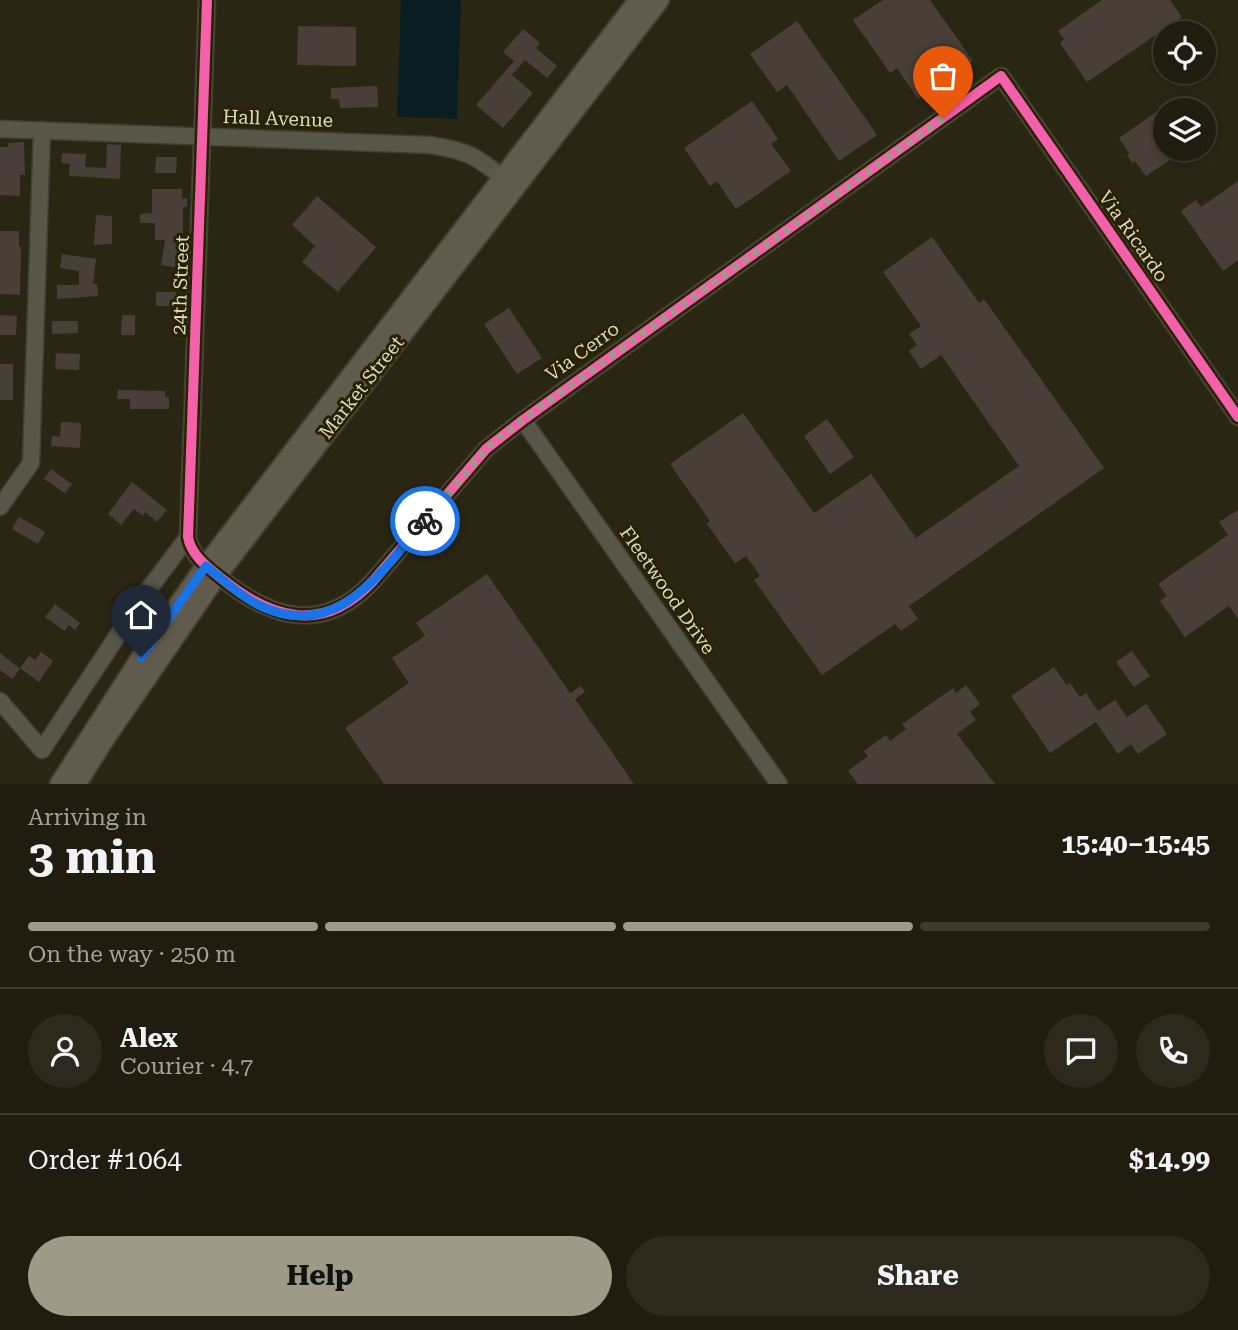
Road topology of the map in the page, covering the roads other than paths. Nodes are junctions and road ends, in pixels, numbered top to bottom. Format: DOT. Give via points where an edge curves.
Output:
graph roads {
  1 [pos="207,0"];
  2 [pos="639,0"];
  3 [pos="659,0"];
  4 [pos="1001,76"];
  5 [pos="0,129"];
  6 [pos="42,130"];
  7 [pos="202,136"];
  8 [pos="509,183"];
  9 [pos="1238,416"];
  10 [pos="523,420"];
  11 [pos="0,507"];
  12 [pos="188,537"];
  13 [pos="211,570"];
  14 [pos="0,701"];
  15 [pos="60,784"];
  16 [pos="76,784"];
  17 [pos="779,784"];
  1 -- 7 [label="street, 24th Street"];
  2 -- 8 [label="main road, Market Street"];
  3 -- 8 [label="main road, Market Street"];
  4 -- 9 [label="street, Via Ricardo"];
  4 -- 10 [label="street, Via Cerro"];
  5 -- 6 [label="street, Hall Avenue"];
  6 -- 7 [label="street, Hall Avenue"];
  6 -- 11 [label="street" via="31,463"];
  7 -- 8 [label="street, Hall Avenue" via="430,145 482,160"];
  7 -- 12 [label="street, 24th Street"];
  8 -- 13 [label="main road, Market Street"];
  10 -- 13 [label="street, Via Cerro" via="486,449 373,581 346,603 309,616 277,612 247,598"];
  10 -- 17 [label="street, Fleetwood Drive"];
  12 -- 13 [label="street" via="191,548"];
  12 -- 14 [label="street" via="42,750"];
  13 -- 15 [label="main road, Market Street" via="141,657"];
  13 -- 16 [label="main road, Market Street"];
}
